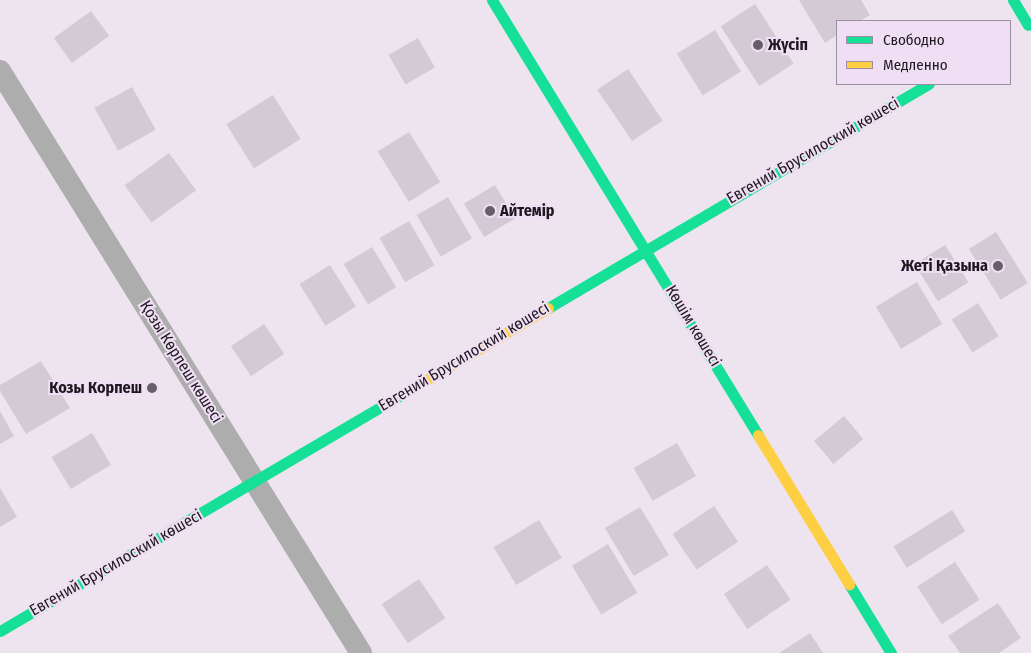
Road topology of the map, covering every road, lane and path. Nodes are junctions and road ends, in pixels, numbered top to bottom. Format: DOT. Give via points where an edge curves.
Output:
graph roads {
  1 [pos="492,0"];
  2 [pos="1013,0"];
  3 [pos="1027,28"];
  4 [pos="0,71"];
  5 [pos="927,85"];
  6 [pos="647,249"];
  7 [pos="256,481"];
  8 [pos="0,631"];
  9 [pos="361,653"];
  10 [pos="892,653"];
  1 -- 6 [label="main road, Көшім көшесі"];
  2 -- 3 [label="main road"];
  4 -- 7 [label="street, Қозы Көрпеш көшесі"];
  5 -- 6 [label="main road, Евгений Брусилоский көшесі"];
  6 -- 7 [label="main road, Евгений Брусилоский көшесі"];
  6 -- 10 [label="main road, Көшім көшесі"];
  7 -- 8 [label="main road, Евгений Брусилоский көшесі"];
  7 -- 9 [label="street, Қозы Көрпеш көшесі"];
}
